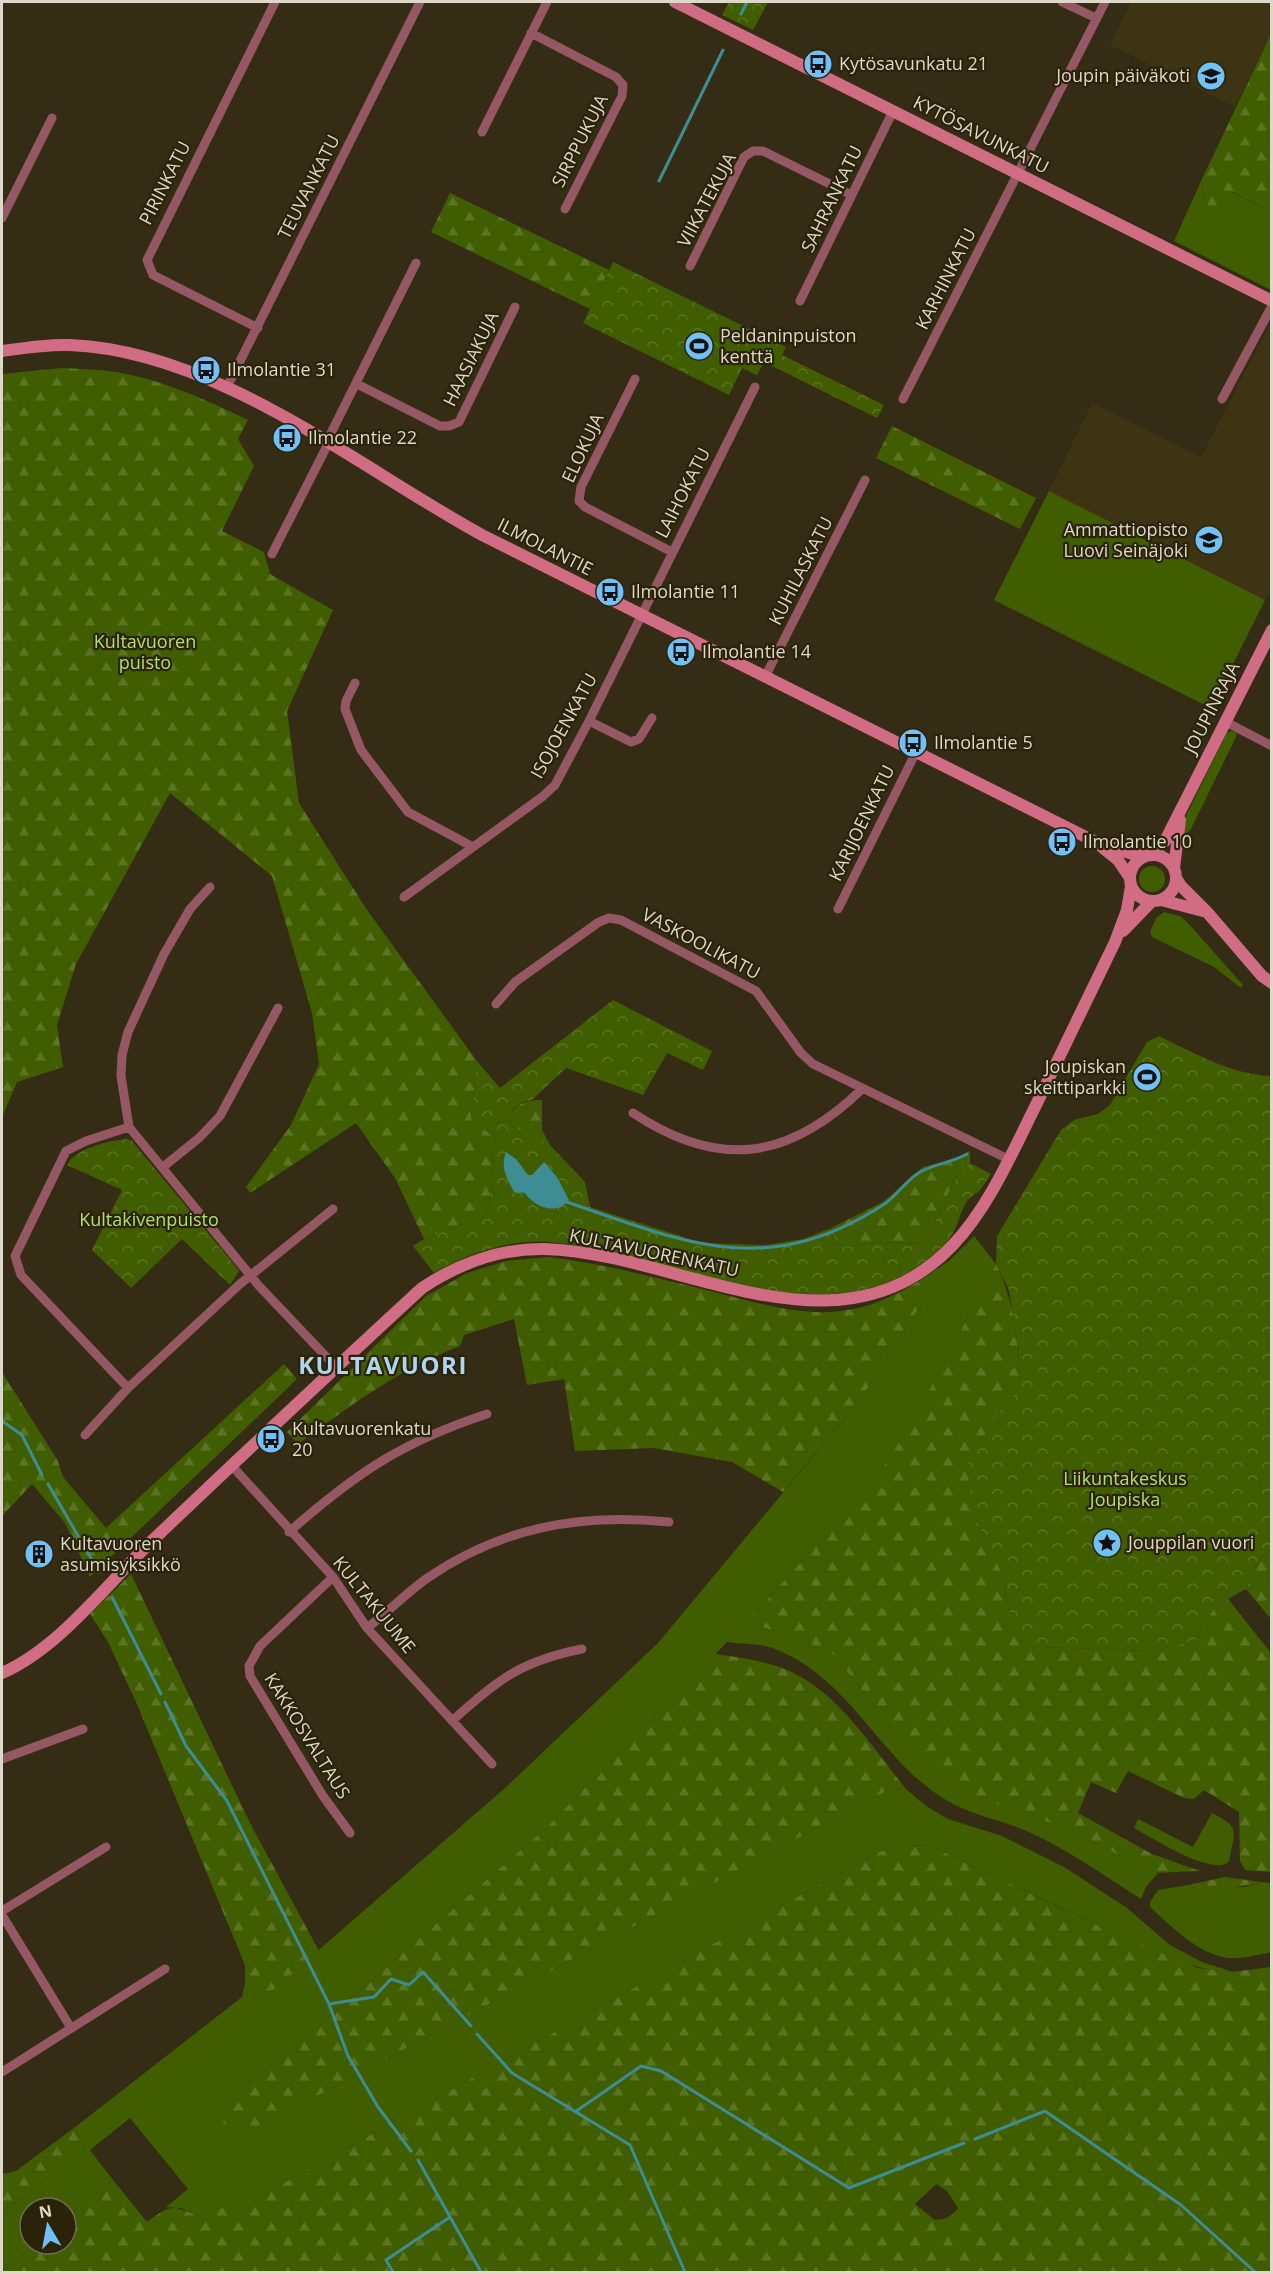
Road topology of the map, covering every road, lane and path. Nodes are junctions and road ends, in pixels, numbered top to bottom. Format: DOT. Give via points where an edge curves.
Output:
graph roads {
  1 [pos="274,2"];
  2 [pos="420,2"];
  3 [pos="547,2"];
  4 [pos="675,2"];
  5 [pos="1062,2"];
  6 [pos="1105,2"];
  7 [pos="1096,18"];
  8 [pos="531,33"];
  9 [pos="893,111"];
  10 [pos="52,118"];
  11 [pos="482,132"];
  12 [pos="1018,174"];
  13 [pos="852,195"];
  14 [pos="5,203"];
  15 [pos="564,209"];
  16 [pos="2,218"];
  17 [pos="416,263"];
  18 [pos="690,266"];
  19 [pos="800,301"];
  20 [pos="1272,301"];
  21 [pos="1272,306"];
  22 [pos="515,307"];
  23 [pos="258,328"];
  24 [pos="2,351"];
  25 [pos="635,379"];
  26 [pos="357,384"];
  27 [pos="227,387"];
  28 [pos="754,387"];
  29 [pos="903,399"];
  30 [pos="1222,399"];
  31 [pos="327,443"];
  32 [pos="865,480"];
  33 [pos="672,552"];
  34 [pos="272,554"];
  35 [pos="641,614"];
  36 [pos="1272,630"];
  37 [pos="765,677"];
  38 [pos="355,683"];
  39 [pos="652,718"];
  40 [pos="590,721"];
  41 [pos="1226,722"];
  42 [pos="1272,746"];
  43 [pos="916,752"];
  44 [pos="1185,801"];
  45 [pos="1096,842"];
  46 [pos="473,847"];
  47 [pos="1149,855"];
  48 [pos="1175,873"];
  49 [pos="1130,882"];
  50 [pos="210,887"];
  51 [pos="404,897"];
  52 [pos="1157,900"];
  53 [pos="838,909"];
  54 [pos="1207,912"];
  55 [pos="1115,942"];
  56 [pos="1272,983"];
  57 [pos="496,1004"];
  58 [pos="278,1008"];
  59 [pos="862,1089"];
  60 [pos="633,1113"];
  61 [pos="129,1127"];
  62 [pos="1008,1159"];
  63 [pos="163,1167"];
  64 [pos="333,1209"];
  65 [pos="250,1275"];
  66 [pos="336,1367"];
  67 [pos="128,1388"];
  68 [pos="487,1414"];
  69 [pos="85,1435"];
  70 [pos="232,1466"];
  71 [pos="669,1522"];
  72 [pos="290,1532"];
  73 [pos="333,1577"];
  74 [pos="367,1628"];
  75 [pos="582,1649"];
  76 [pos="2,1673"];
  77 [pos="452,1721"];
  78 [pos="83,1730"];
  79 [pos="2,1759"];
  80 [pos="492,1764"];
  81 [pos="350,1833"];
  82 [pos="105,1847"];
  83 [pos="2,1913"];
  84 [pos="165,1969"];
  85 [pos="71,2028"];
  86 [pos="2,2072"];
  1 -- 23 [label="street, PIRINKATU" via="147,260 153,275"];
  2 -- 23 [label="street, TEUVANKATU"];
  3 -- 8 [label="street"];
  4 -- 9 [label="street, KYTÖSAVUNKATU"];
  5 -- 7 [label="street"];
  6 -- 7 [label="street, KARHINKATU"];
  7 -- 12 [label="street, KARHINKATU"];
  8 -- 11 [label="street"];
  8 -- 15 [label="street, SIRPPUKUJA" via="616,77 623,85 622,96"];
  9 -- 12 [label="street, KYTÖSAVUNKATU"];
  9 -- 13 [label="street, SAHRANKATU"];
  10 -- 14 [label="street"];
  12 -- 20 [label="street, KYTÖSAVUNKATU"];
  12 -- 29 [label="street, KARHINKATU"];
  13 -- 18 [label="street, VIIKATEKUJA" via="763,151 753,151 744,157"];
  13 -- 19 [label="street, SAHRANKATU"];
  14 -- 16 [label="street"];
  17 -- 26 [label="street"];
  21 -- 30 [label="street"];
  22 -- 26 [label="street, HAASIAKUJA" via="459,422 440,426"];
  23 -- 27 [label="street, TEUVANKATU"];
  24 -- 27 [label="street, ILMOLANTIE" via="69,345 110,350 148,357"];
  25 -- 33 [label="street, ELOKUJA" via="580,487 579,501"];
  26 -- 31 [label="street"];
  27 -- 31 [label="street, ILMOLANTIE"];
  28 -- 33 [label="street, LAIHOKATU"];
  31 -- 34 [label="street"];
  31 -- 35 [label="street, ILMOLANTIE" via="482,535"];
  32 -- 37 [label="street, KUHILASKATU"];
  33 -- 35 [label="street, LAIHOKATU"];
  35 -- 37 [label="street, ILMOLANTIE"];
  35 -- 40 [label="street, ISOJOENKATU"];
  36 -- 41 [label="street, JOUPINRAJA"];
  37 -- 43 [label="street, ILMOLANTIE"];
  38 -- 46 [label="street" via="345,709 361,750 408,812"];
  39 -- 40 [label="street" via="639,739 631,742"];
  40 -- 46 [label="street, ISOJOENKATU" via="555,785"];
  41 -- 42 [label="street"];
  41 -- 44 [label="street, JOUPINRAJA"];
  43 -- 45 [label="street, ILMOLANTIE"];
  43 -- 53 [label="street, KARIJOENKATU"];
  44 -- 47 [label="street, JOUPINRAJA" via="1165,841"];
  44 -- 48 [label="street, JOUPINRAJA" via="1175,845"];
  45 -- 47 [label="street, ILMOLANTIE" via="1136,855"];
  45 -- 49 [label="street, ILMOLANTIE" via="1118,860"];
  46 -- 51 [label="street, ISOJOENKATU"];
  47 -- 48 [label="street" via="1164,858"];
  47 -- 49 [label="street" via="1134,864"];
  48 -- 52 [label="street" via="1172,891"];
  48 -- 54 [label="street" via="1181,886"];
  49 -- 52 [label="street" via="1139,897"];
  49 -- 55 [label="street, KULTAVUORENKATU" via="1127,910"];
  50 -- 61 [label="street" via="190,909 164,954 128,1032 121,1076"];
  52 -- 54 [label="street"];
  52 -- 55 [label="street, KULTAVUORENKATU" via="1137,915"];
  54 -- 56 [label="street"];
  55 -- 62 [label="street, KULTAVUORENKATU"];
  57 -- 59 [label="street, VASKOOLIKATU" via="515,982 599,922 609,918 621,920 756,990 801,1053 830,1074"];
  58 -- 63 [label="street" via="220,1116"];
  59 -- 60 [label="street" via="817,1127 793,1139 739,1151 690,1143 660,1131"];
  59 -- 62 [label="street, VASKOOLIKATU"];
  61 -- 63 [label="street"];
  61 -- 67 [label="street" via="66,1151 15,1256 21,1275"];
  62 -- 66 [label="street, KULTAVUORENKATU" via="951,1246 928,1266 871,1294 843,1300 791,1300 576,1251 514,1251 441,1275"];
  63 -- 65 [label="street"];
  64 -- 65 [label="street"];
  65 -- 66 [label="street"];
  65 -- 67 [label="street"];
  66 -- 70 [label="street, KULTAVUORENKATU"];
  67 -- 69 [label="street"];
  68 -- 72 [label="street" via="425,1437 381,1459"];
  70 -- 72 [label="street, KULTAKUUME"];
  70 -- 76 [label="street, KULTAVUORENKATU" via="53,1638"];
  71 -- 74 [label="street" via="591,1518 502,1538 426,1579"];
  72 -- 73 [label="street, KULTAKUUME"];
  73 -- 74 [label="street, KULTAKUUME"];
  73 -- 81 [label="street, KAKKOSVALTAUS" via="260,1646 249,1666 250,1676"];
  74 -- 77 [label="street, KULTAKUUME"];
  75 -- 77 [label="street" via="524,1666 484,1692"];
  77 -- 80 [label="street, KULTAKUUME"];
  78 -- 79 [label="street"];
  82 -- 83 [label="street"];
  83 -- 85 [label="street"];
  84 -- 85 [label="street"];
  85 -- 86 [label="street"];
}
